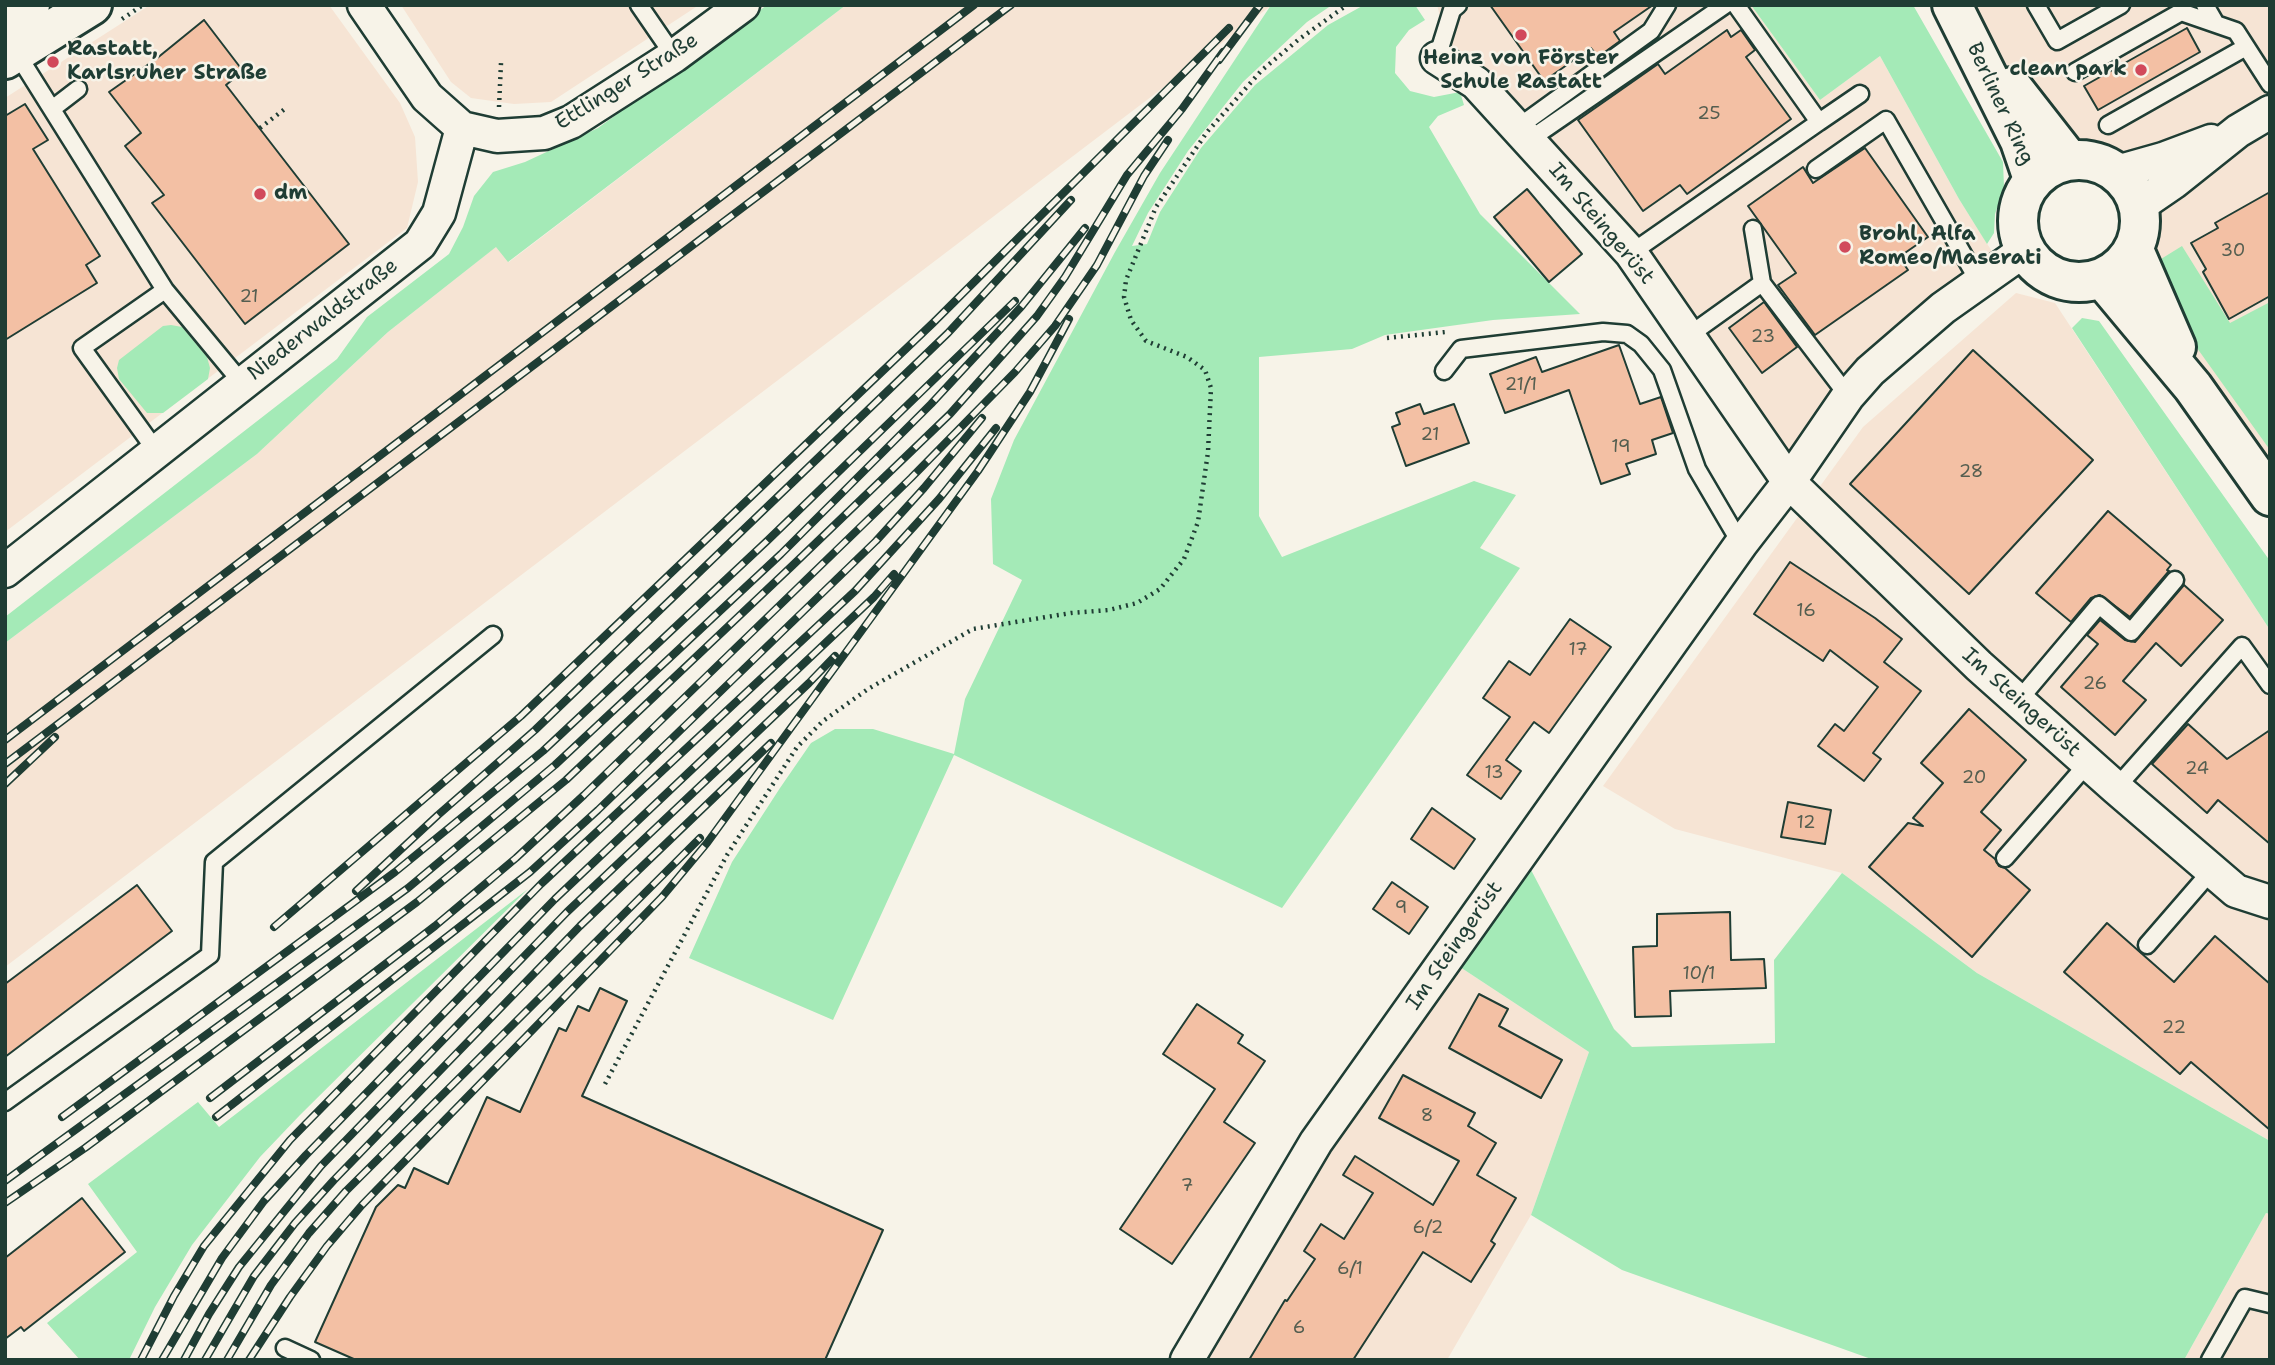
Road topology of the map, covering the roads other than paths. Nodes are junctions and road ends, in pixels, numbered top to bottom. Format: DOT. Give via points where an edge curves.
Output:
graph roads {
  1 [pos="30,5"];
  2 [pos="92,5"];
  3 [pos="364,5"];
  4 [pos="639,5"];
  5 [pos="743,5"];
  6 [pos="1458,5"];
  7 [pos="1667,5"];
  8 [pos="1725,5"];
  9 [pos="1735,5"];
  10 [pos="2035,5"];
  11 [pos="2121,5"];
  12 [pos="2205,5"];
  13 [pos="1958,17"];
  14 [pos="2216,24"];
  15 [pos="9,44"];
  16 [pos="2246,47"];
  17 [pos="674,56"];
  18 [pos="1437,58"];
  19 [pos="2075,72"];
  20 [pos="2148,82"];
  21 [pos="2270,83"];
  22 [pos="78,89"];
  23 [pos="1860,94"];
  24 [pos="2156,97"];
  25 [pos="52,109"];
  26 [pos="2270,112"];
  27 [pos="1819,122"];
  28 [pos="2108,125"];
  29 [pos="461,128"];
  30 [pos="2238,131"];
  31 [pos="1523,134"];
  32 [pos="2069,160"];
  33 [pos="1816,169"];
  34 [pos="2117,172"];
  35 [pos="2034,180"];
  36 [pos="2139,206"];
  37 [pos="1753,229"];
  38 [pos="2025,250"];
  39 [pos="2134,250"];
  40 [pos="1631,253"];
  41 [pos="2102,278"];
  42 [pos="1979,282"];
  43 [pos="1762,283"];
  44 [pos="165,290"];
  45 [pos="1688,336"];
  46 [pos="1444,371"];
  47 [pos="242,383"];
  48 [pos="2193,387"];
  49 [pos="1848,396"];
  50 [pos="157,452"];
  51 [pos="1789,482"];
  52 [pos="2270,496"];
  53 [pos="1741,544"];
  54 [pos="5,571"];
  55 [pos="2175,580"];
  56 [pos="493,635"];
  57 [pos="2270,685"];
  58 [pos="2018,701"];
  59 [pos="2088,763"];
  60 [pos="2116,788"];
  61 [pos="2005,858"];
  62 [pos="2212,870"];
  63 [pos="2270,902"];
  64 [pos="2147,945"];
  65 [pos="5,1102"];
  66 [pos="2270,1304"];
  67 [pos="285,1348"];
  68 [pos="1189,1359"];
  69 [pos="311,1360"];
  70 [pos="2210,1360"];
  1 -- 15 [label="street"];
  2 -- 15 [label="street"];
  3 -- 29 [label="street" via="411,76"];
  4 -- 17 [label="lane"];
  5 -- 17 [label="street, Ettlinger Straße"];
  6 -- 18 [label="lane" via="1452,10"];
  7 -- 31 [label="lane" via="1651,31"];
  8 -- 31 [label="lane"];
  9 -- 27 [label="lane"];
  10 -- 11 [label="lane" via="2057,41"];
  12 -- 14 [label="lane"];
  13 -- 32 [label="street, Berliner Ring"];
  13 -- 35 [label="street, Berliner Ring" via="2020,141"];
  14 -- 16 [label="lane" via="2236,31"];
  14 -- 19 [label="lane" via="2181,12 2130,51"];
  15 -- 25 [label="lane"];
  16 -- 21 [label="lane"];
  16 -- 24 [label="lane"];
  17 -- 29 [label="street, Ettlinger Straße" via="571,122 544,133 498,136"];
  18 -- 31 [label="street, Im Steingerüst" via="1476,83"];
  20 -- 24 [label="lane"];
  22 -- 25 [label="lane"];
  23 -- 27 [label="lane"];
  24 -- 28 [label="lane"];
  25 -- 44 [label="lane"];
  26 -- 30 [label="street"];
  27 -- 40 [label="lane"];
  29 -- 47 [label="street, Niederwaldstraße" via="439,214 420,244"];
  30 -- 34 [label="street"];
  30 -- 36 [label="street"];
  31 -- 40 [label="street, Im Steingerüst"];
  32 -- 34 [label="street, Berliner Ring" via="2088,159"];
  32 -- 35 [label="street, Berliner Ring"];
  33 -- 42 [label="lane" via="1886,120"];
  34 -- 36 [label="street" via="2131,187"];
  35 -- 38 [label="street, Berliner Ring" via="2018,211"];
  36 -- 39 [label="street" via="2141,228"];
  37 -- 43 [label="lane"];
  38 -- 41 [label="street" via="2052,276 2077,282"];
  38 -- 42 [label="street, Im Steingerüst"];
  39 -- 41 [label="street" via="2121,267"];
  39 -- 48 [label="street"];
  40 -- 45 [label="street, Im Steingerüst"];
  41 -- 48 [label="street"];
  42 -- 49 [label="street, Im Steingerüst" via="1870,371"];
  43 -- 45 [label="lane"];
  43 -- 49 [label="lane"];
  44 -- 47 [label="lane"];
  44 -- 50 [label="lane" via="82,348"];
  45 -- 51 [label="street, Im Steingerüst"];
  46 -- 53 [label="lane" via="1461,349 1602,332 1627,334 1662,370 1697,469"];
  47 -- 50 [label="street, Niederwaldstraße"];
  48 -- 52 [label="street"];
  49 -- 51 [label="street, Im Steingerüst"];
  50 -- 54 [label="street, Niederwaldstraße"];
  51 -- 53 [label="street, Im Steingerüst"];
  51 -- 58 [label="street, Im Steingerüst"];
  53 -- 68 [label="street, Im Steingerüst" via="1315,1142"];
  55 -- 58 [label="lane" via="2131,632 2099,605"];
  56 -- 65 [label="lane" via="214,862 210,955"];
  57 -- 60 [label="lane" via="2242,646"];
  58 -- 59 [label="street, Im Steingerüst"];
  59 -- 60 [label="street, Im Steingerüst"];
  59 -- 61 [label="lane"];
  60 -- 62 [label="street, Im Steingerüst"];
  62 -- 63 [label="street, Im Steingerüst" via="2236,891"];
  62 -- 64 [label="lane"];
  66 -- 70 [label="lane" via="2245,1298"];
  67 -- 69 [label="lane"];
}
